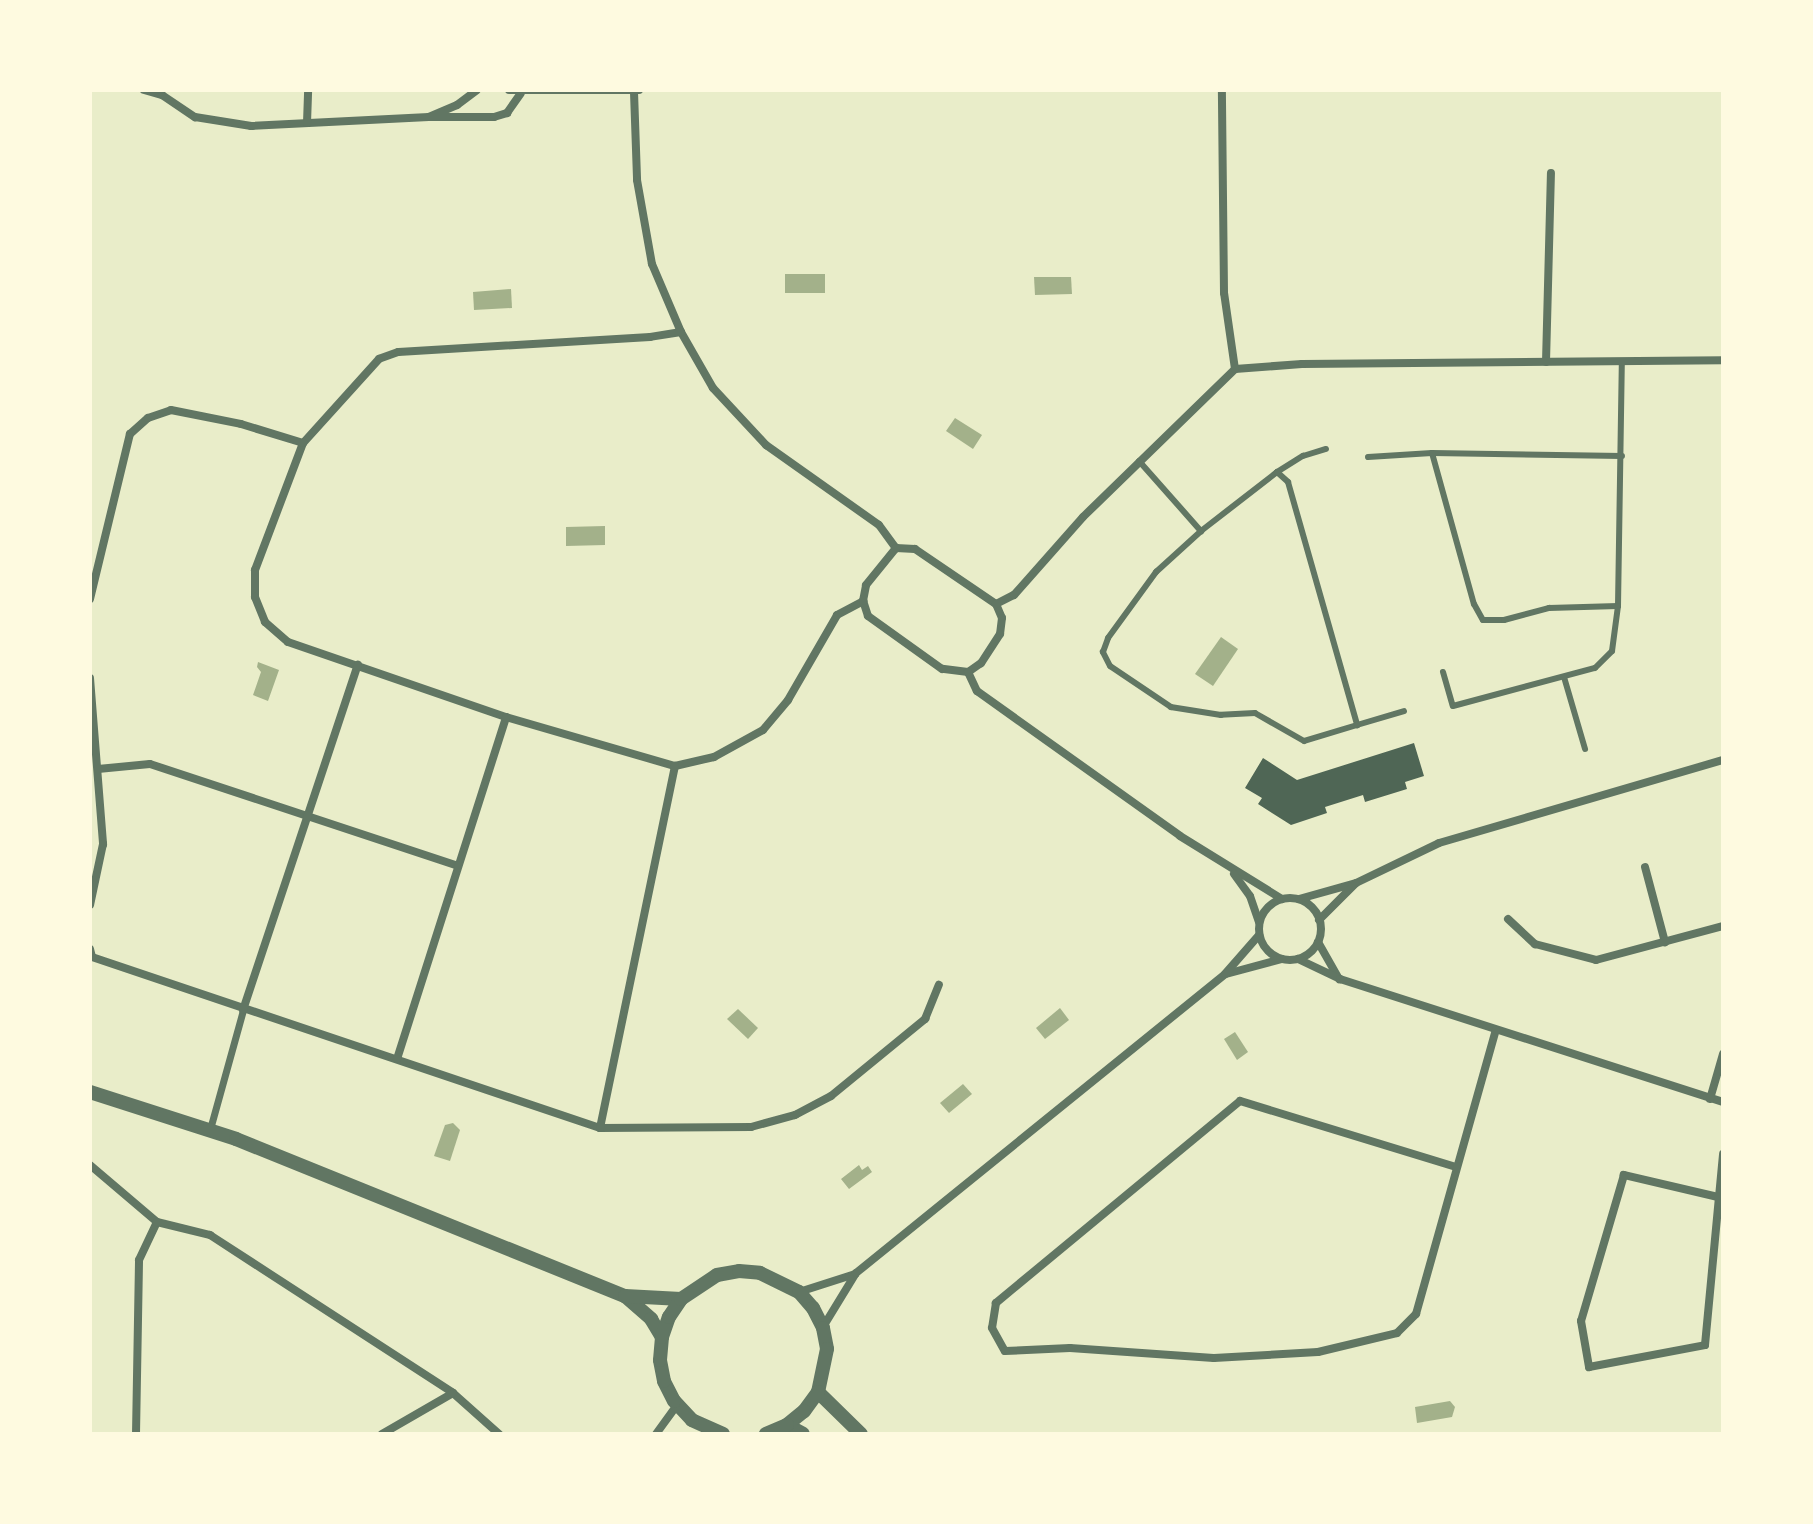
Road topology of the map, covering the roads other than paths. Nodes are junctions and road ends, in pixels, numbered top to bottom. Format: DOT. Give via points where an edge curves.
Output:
graph roads {
  1 [pos="144,90"];
  2 [pos="308,90"];
  3 [pos="477,90"];
  4 [pos="509,90"];
  5 [pos="1222,90"];
  6 [pos="637,91"];
  7 [pos="521,93"];
  8 [pos="429,117"];
  9 [pos="307,123"];
  10 [pos="1551,173"];
  11 [pos="681,332"];
  12 [pos="1723,360"];
  13 [pos="1622,361"];
  14 [pos="1546,362"];
  15 [pos="1235,369"];
  16 [pos="303,443"];
  17 [pos="1326,449"];
  18 [pos="1432,453"];
  19 [pos="1622,456"];
  20 [pos="1368,457"];
  21 [pos="1139,461"];
  22 [pos="1277,472"];
  23 [pos="1201,531"];
  24 [pos="896,548"];
  25 [pos="90,599"];
  26 [pos="863,601"];
  27 [pos="996,604"];
  28 [pos="1618,606"];
  29 [pos="358,665"];
  30 [pos="968,672"];
  31 [pos="1443,672"];
  32 [pos="1564,677"];
  33 [pos="90,678"];
  34 [pos="1404,711"];
  35 [pos="506,717"];
  36 [pos="1357,725"];
  37 [pos="1585,749"];
  38 [pos="1723,760"];
  39 [pos="675,766"];
  40 [pos="98,769"];
  41 [pos="308,817"];
  42 [pos="458,866"];
  43 [pos="1645,867"];
  44 [pos="1232,870"];
  45 [pos="1356,883"];
  46 [pos="1282,899"];
  47 [pos="1299,899"];
  48 [pos="90,905"];
  49 [pos="1508,919"];
  50 [pos="1319,920"];
  51 [pos="1259,923"];
  52 [pos="1723,926"];
  53 [pos="1259,935"];
  54 [pos="1318,942"];
  55 [pos="1665,942"];
  56 [pos="90,949"];
  57 [pos="1283,959"];
  58 [pos="1298,959"];
  59 [pos="1225,974"];
  60 [pos="1340,979"];
  61 [pos="939,985"];
  62 [pos="243,1010"];
  63 [pos="1496,1030"];
  64 [pos="1723,1054"];
  65 [pos="397,1059"];
  66 [pos="90,1092"];
  67 [pos="1710,1099"];
  68 [pos="1723,1102"];
  69 [pos="600,1128"];
  70 [pos="210,1129"];
  71 [pos="1723,1154"];
  72 [pos="90,1165"];
  73 [pos="1456,1167"];
  74 [pos="1718,1197"];
  75 [pos="157,1222"];
  76 [pos="856,1273"];
  77 [pos="799,1292"];
  78 [pos="625,1296"];
  79 [pos="681,1299"];
  80 [pos="823,1328"];
  81 [pos="662,1337"];
  82 [pos="818,1392"];
  83 [pos="453,1393"];
  84 [pos="677,1405"];
  85 [pos="787,1425"];
  86 [pos="712,1433"];
  87 [pos="136,1434"];
  88 [pos="382,1434"];
  89 [pos="499,1434"];
  90 [pos="656,1434"];
  91 [pos="766,1434"];
  92 [pos="803,1434"];
  93 [pos="861,1434"];
  1 -- 9 [label="street" via="208,121 251,126"];
  2 -- 9 [label="street"];
  3 -- 8 [label="street"];
  4 -- 7 [label="street"];
  5 -- 15 [label="street" via="1224,293"];
  6 -- 7 [label="street"];
  6 -- 11 [label="street" via="641,214 652,264"];
  7 -- 8 [label="street" via="507,113 494,117"];
  8 -- 9 [label="street"];
  10 -- 14 [label="street"];
  11 -- 16 [label="street" via="398,352 379,359"];
  11 -- 24 [label="street" via="713,388 766,445 879,525"];
  12 -- 13 [label="street"];
  13 -- 14 [label="street"];
  13 -- 19 [label="lane"];
  14 -- 15 [label="street"];
  15 -- 21 [label="street"];
  16 -- 25 [label="street" via="171,410 148,418 130,434"];
  16 -- 29 [label="street" via="255,570 255,597 265,622 288,642"];
  17 -- 22 [label="lane"];
  18 -- 19 [label="lane"];
  18 -- 20 [label="lane"];
  18 -- 28 [label="lane" via="1483,620 1549,608"];
  19 -- 28 [label="lane"];
  21 -- 23 [label="lane"];
  21 -- 27 [label="street" via="1014,595"];
  22 -- 23 [label="lane"];
  22 -- 36 [label="lane" via="1288,482"];
  23 -- 36 [label="lane" via="1156,572 1108,638 1103,652 1110,666 1171,707 1221,715 1255,713 1304,741"];
  24 -- 26 [label="street" via="866,585"];
  24 -- 27 [label="street" via="915,549"];
  26 -- 30 [label="street" via="868,616 942,669"];
  26 -- 39 [label="street" via="837,615 788,700 763,730 714,757"];
  27 -- 30 [label="street" via="1002,618 1000,634 981,663"];
  28 -- 32 [label="lane" via="1612,651 1595,668"];
  29 -- 35 [label="street"];
  29 -- 41 [label="street"];
  30 -- 44 [label="street" via="977,691"];
  31 -- 32 [label="lane" via="1453,706"];
  32 -- 37 [label="lane"];
  33 -- 40 [label="street"];
  34 -- 36 [label="lane"];
  35 -- 39 [label="street"];
  35 -- 42 [label="street"];
  38 -- 45 [label="street" via="1439,843"];
  39 -- 69 [label="street"];
  40 -- 41 [label="street" via="150,764"];
  40 -- 48 [label="street" via="103,844"];
  41 -- 42 [label="street"];
  41 -- 62 [label="street"];
  42 -- 65 [label="street"];
  43 -- 55 [label="street"];
  44 -- 46 [label="street"];
  44 -- 51 [label="street" via="1250,896"];
  45 -- 47 [label="street"];
  45 -- 50 [label="street"];
  46 -- 47 [label="street"];
  46 -- 51 [label="street" via="1264,911"];
  47 -- 50 [label="street"];
  49 -- 55 [label="street" via="1535,944 1596,960"];
  50 -- 54 [label="street"];
  51 -- 53 [label="street"];
  52 -- 55 [label="street"];
  53 -- 57 [label="street" via="1268,951"];
  53 -- 59 [label="street"];
  54 -- 58 [label="street"];
  54 -- 60 [label="street"];
  56 -- 62 [label="street" via="92,957"];
  57 -- 58 [label="street"];
  57 -- 59 [label="street"];
  58 -- 60 [label="street"];
  59 -- 76 [label="street"];
  60 -- 63 [label="street"];
  61 -- 69 [label="street" via="925,1019 831,1096 795,1115 751,1127"];
  62 -- 65 [label="street"];
  62 -- 70 [label="street"];
  63 -- 67 [label="street"];
  63 -- 73 [label="street"];
  64 -- 67 [label="street"];
  65 -- 69 [label="street"];
  66 -- 70 [label="street"];
  67 -- 68 [label="street"];
  70 -- 78 [label="street"];
  71 -- 74 [label="street"];
  72 -- 75 [label="street"];
  73 -- 73 [label="street" via="1240,1101 996,1303 992,1328 1005,1351 1070,1348 1214,1358 1318,1352 1397,1333 1416,1314"];
  74 -- 74 [label="street" via="1624,1175 1581,1321 1589,1367 1705,1345"];
  75 -- 83 [label="street" via="210,1235"];
  75 -- 87 [label="street" via="139,1260"];
  76 -- 77 [label="street"];
  76 -- 80 [label="street"];
  77 -- 79 [label="street" via="760,1273 739,1271 717,1275"];
  77 -- 80 [label="street"];
  78 -- 79 [label="street"];
  78 -- 81 [label="street"];
  79 -- 81 [label="street"];
  80 -- 82 [label="street" via="827,1349"];
  81 -- 84 [label="street" via="664,1381"];
  82 -- 85 [label="street"];
  82 -- 93 [label="street"];
  83 -- 88 [label="street"];
  83 -- 89 [label="street"];
  84 -- 86 [label="street"];
  84 -- 90 [label="street"];
  85 -- 91 [label="street"];
  85 -- 92 [label="street"];
}
